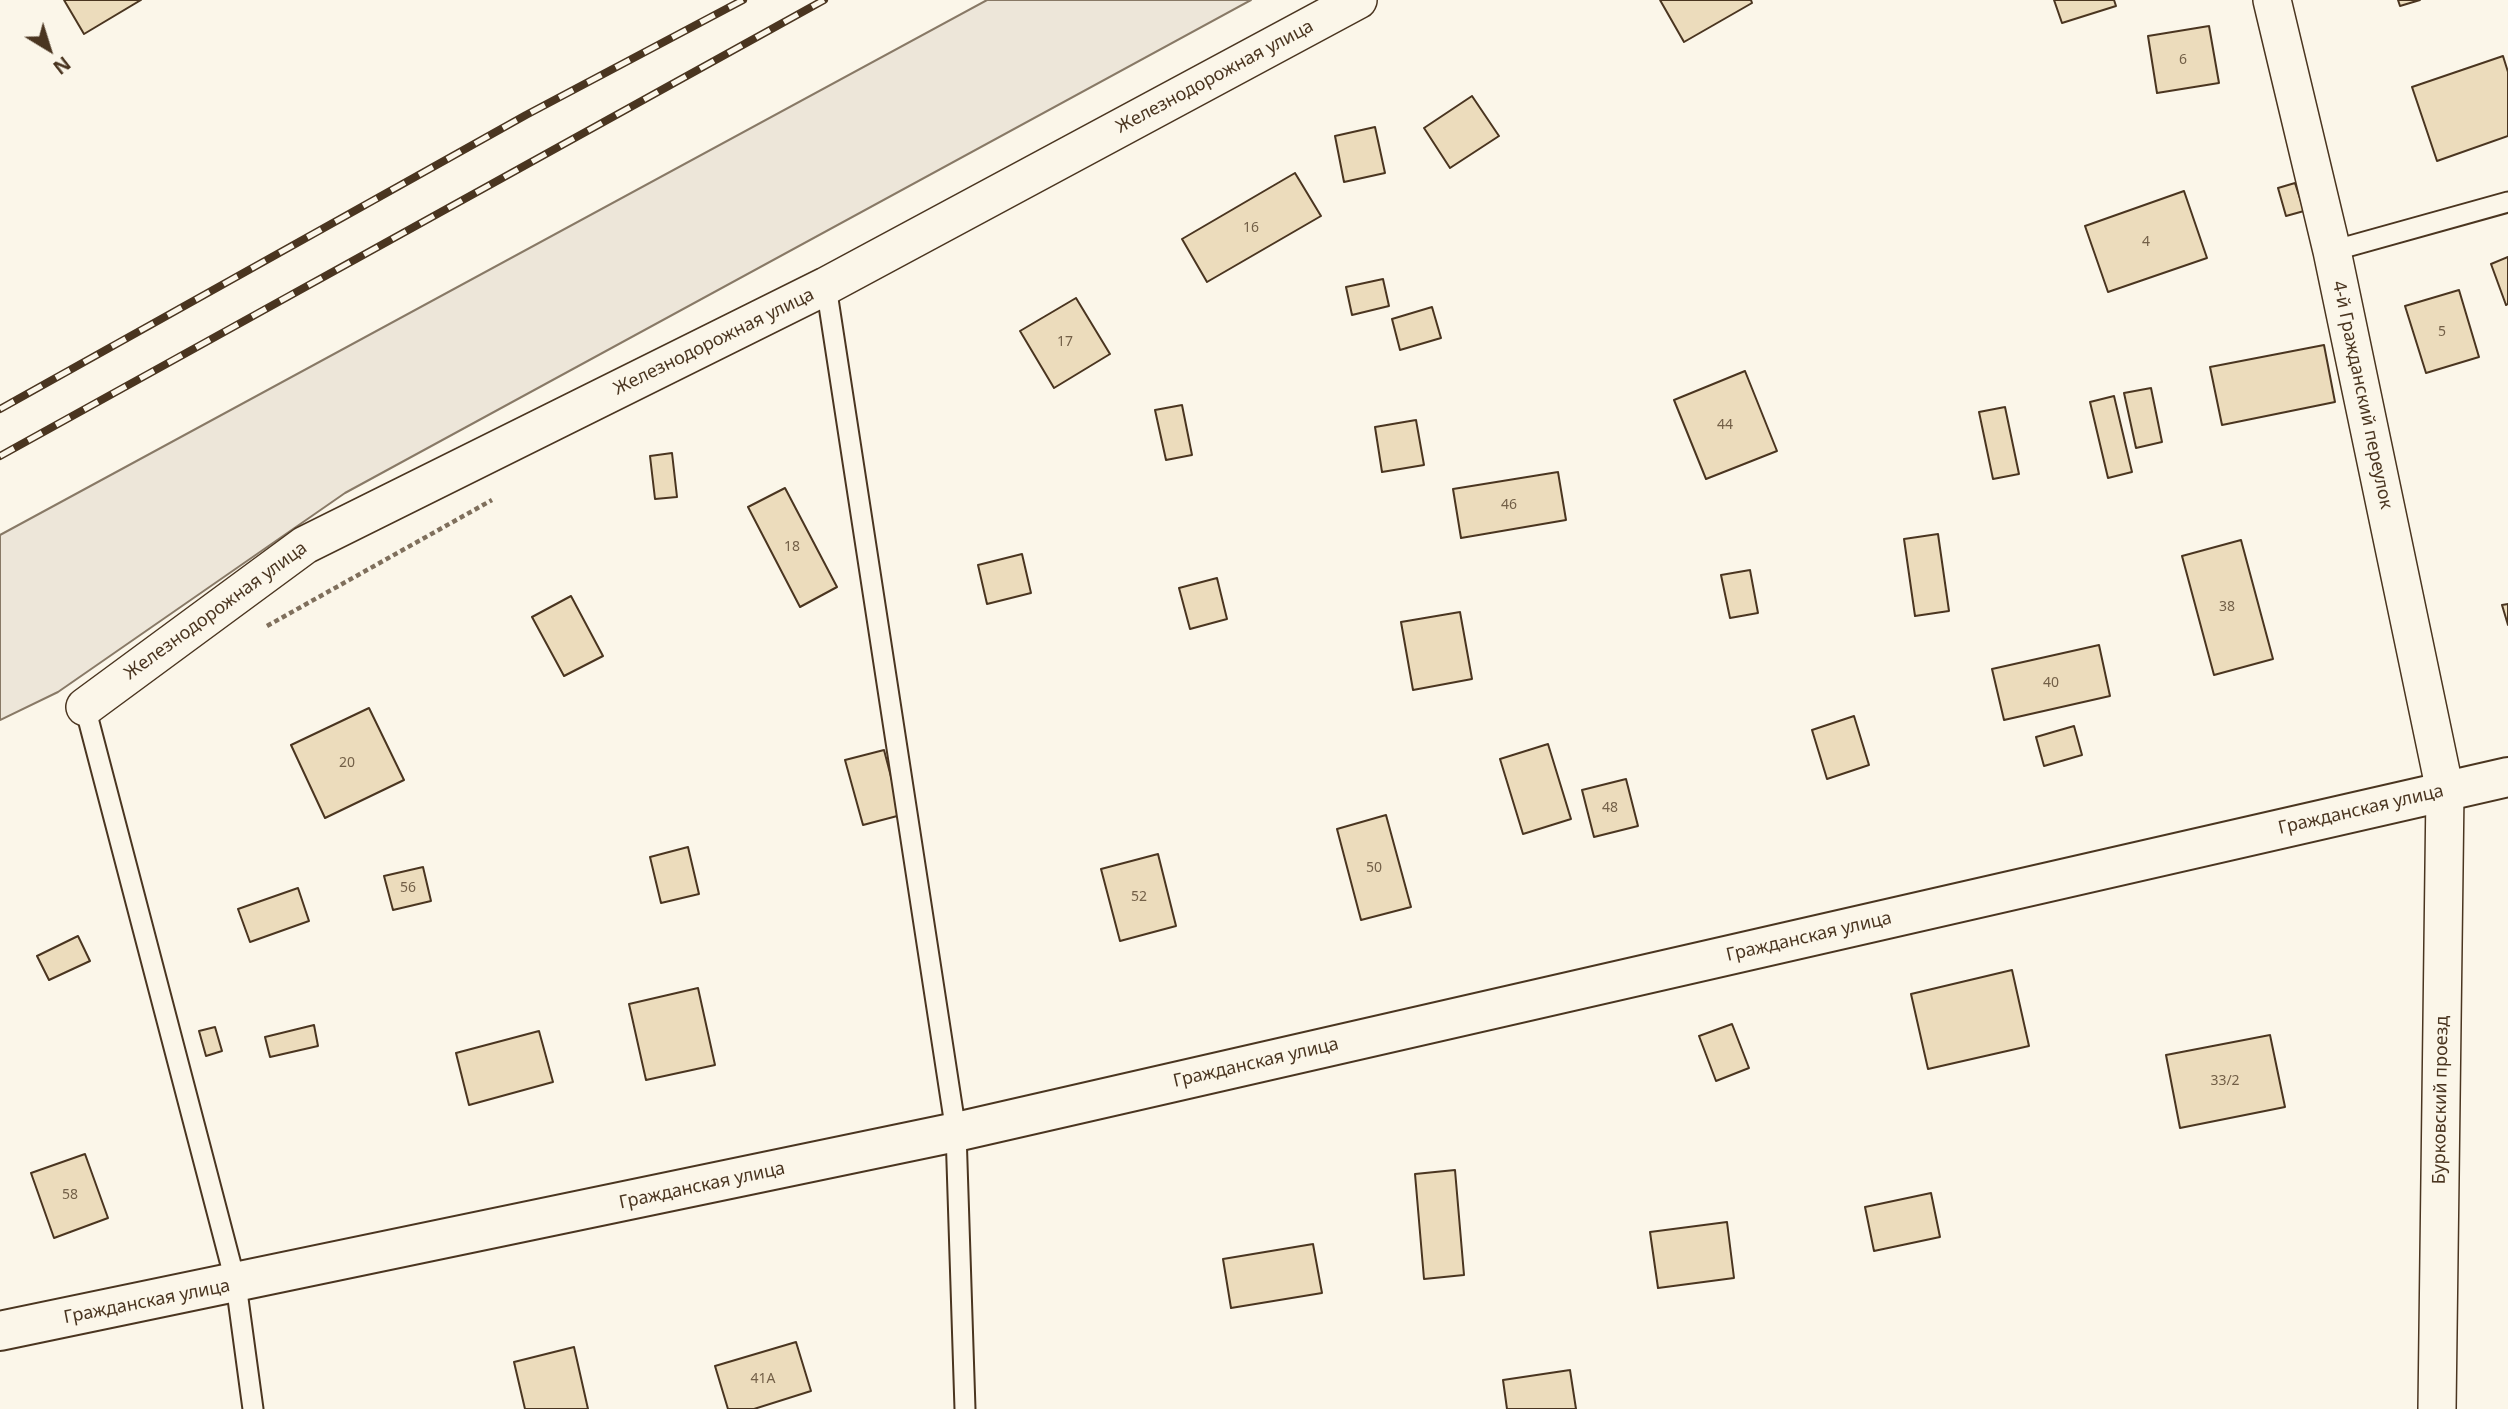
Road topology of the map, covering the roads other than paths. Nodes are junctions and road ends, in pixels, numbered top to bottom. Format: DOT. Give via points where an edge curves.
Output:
graph roads {
  1 [pos="1359,0"];
  2 [pos="2272,0"];
  3 [pos="2508,202"];
  4 [pos="2332,251"];
  5 [pos="826,286"];
  6 [pos="85,707"];
  7 [pos="2508,777"];
  8 [pos="2445,791"];
  9 [pos="956,1132"];
  10 [pos="236,1284"];
  11 [pos="0,1331"];
  12 [pos="253,1409"];
  13 [pos="965,1409"];
  14 [pos="2437,1409"];
  1 -- 5 [label="street, Железнодорожная улица"];
  2 -- 4 [label="street, 4-й Гражданский переулок"];
  3 -- 4 [label="lane"];
  4 -- 8 [label="street, 4-й Гражданский переулок"];
  5 -- 6 [label="street, Железнодорожная улица" via="304,545"];
  5 -- 9 [label="lane"];
  6 -- 10 [label="lane"];
  7 -- 8 [label="street, Гражданская улица"];
  8 -- 9 [label="street, Гражданская улица"];
  8 -- 14 [label="street, Бурковский проезд"];
  9 -- 10 [label="street, Гражданская улица"];
  9 -- 13 [label="lane"];
  10 -- 11 [label="street, Гражданская улица"];
  10 -- 12 [label="lane"];
}
